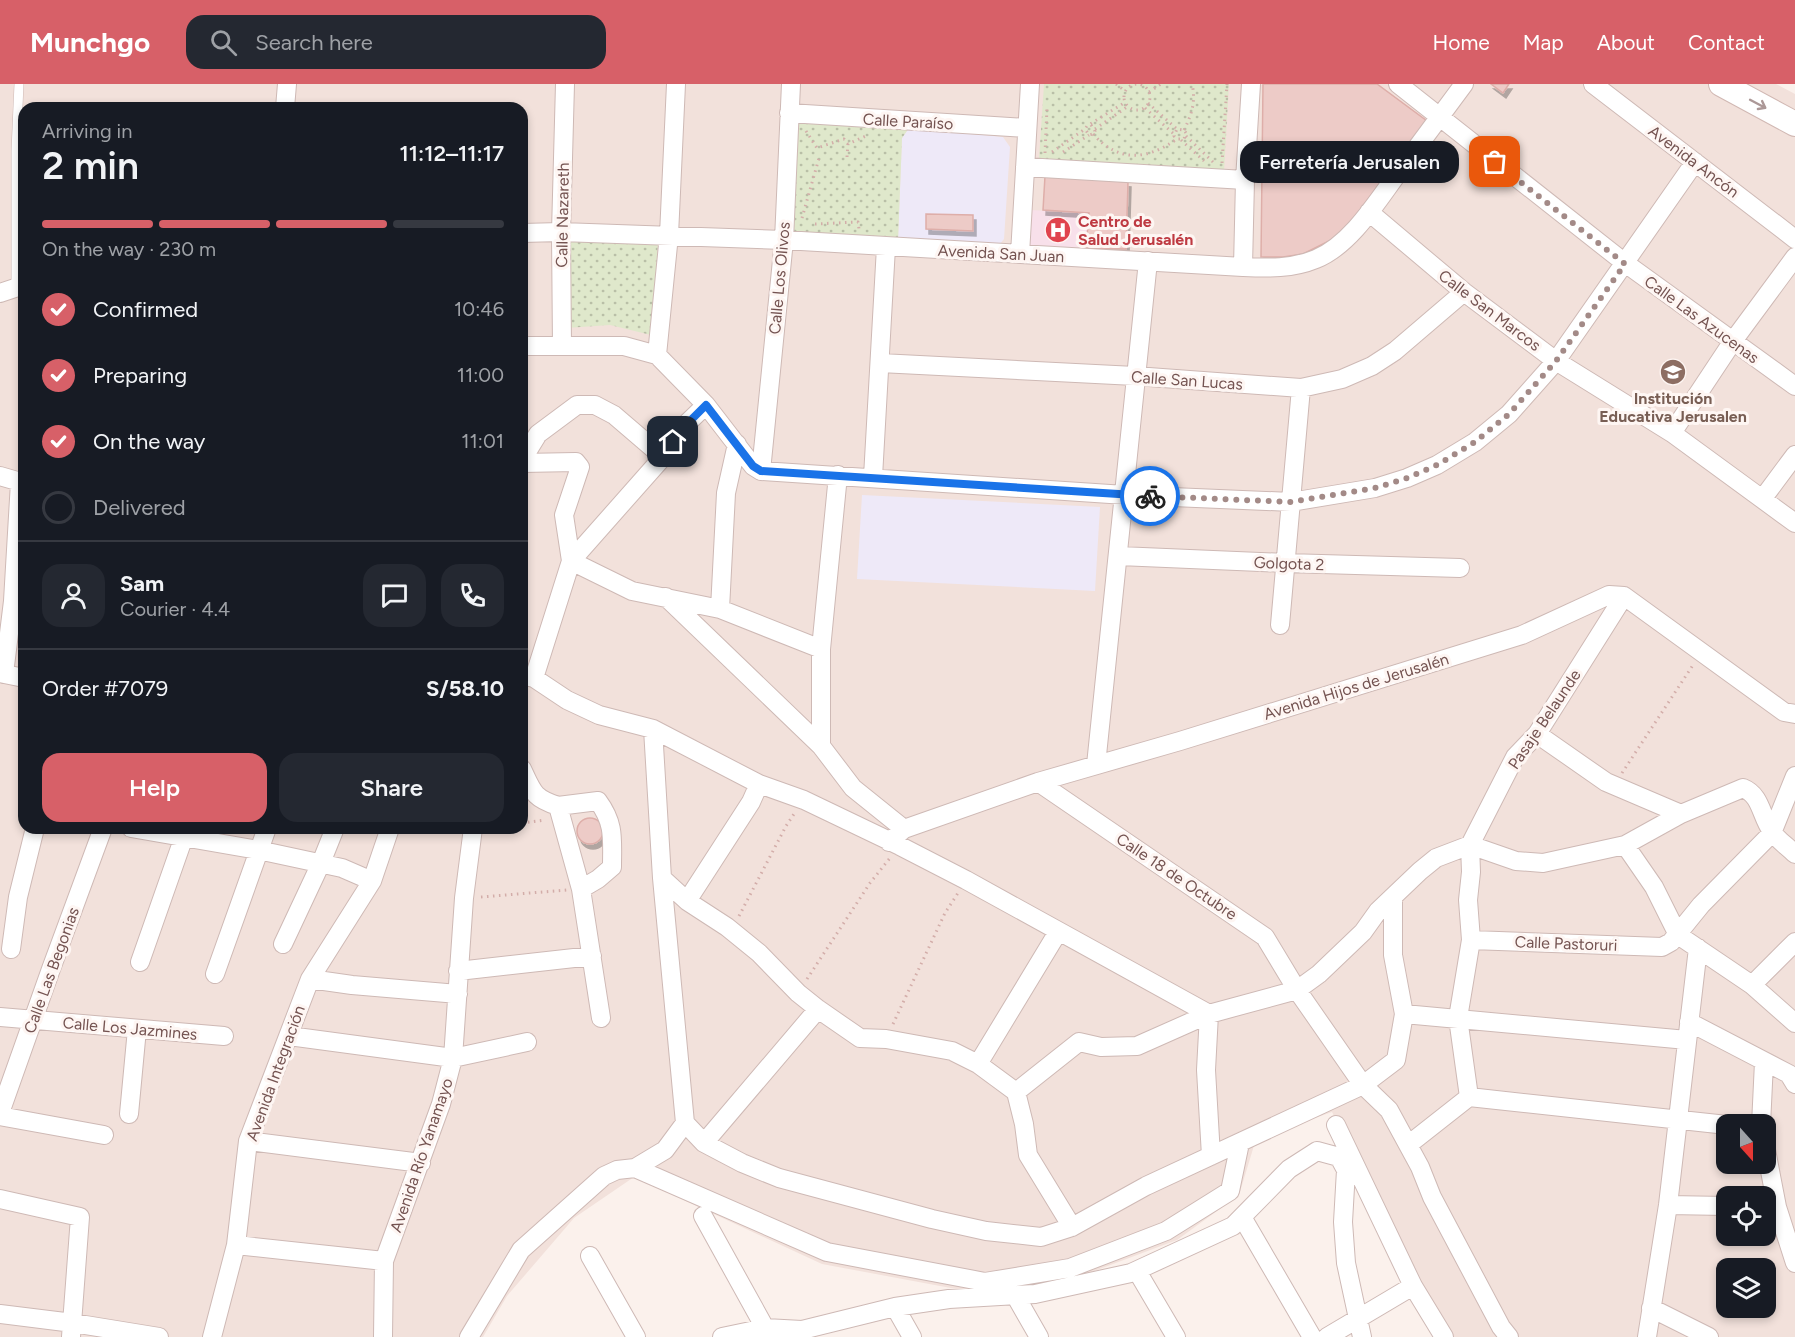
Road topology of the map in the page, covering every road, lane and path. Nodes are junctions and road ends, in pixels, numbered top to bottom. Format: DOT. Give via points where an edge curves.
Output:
graph roads {
  1 [pos="19,84"];
  2 [pos="287,84"];
  3 [pos="565,84"];
  4 [pos="676,84"];
  5 [pos="791,84"];
  6 [pos="1030,84"];
  7 [pos="1116,84"];
  8 [pos="1149,84"];
  9 [pos="1161,84"];
  10 [pos="1192,84"];
  11 [pos="1227,84"];
  12 [pos="1251,84"];
  13 [pos="1398,84"];
  14 [pos="1464,84"];
  15 [pos="1593,84"];
  16 [pos="1721,84"];
  17 [pos="1127,86"];
  18 [pos="1145,87"];
  19 [pos="1125,91"];
  20 [pos="1149,92"];
  21 [pos="18,102"];
  22 [pos="286,102"];
  23 [pos="1124,102"];
  24 [pos="1148,104"];
  25 [pos="1047,105"];
  26 [pos="18,106"];
  27 [pos="1127,107"];
  28 [pos="1145,108"];
  29 [pos="796,114"];
  30 [pos="1439,118"];
  31 [pos="885,119"];
  32 [pos="1795,124"];
  33 [pos="1091,125"];
  34 [pos="1027,128"];
  35 [pos="1085,129"];
  36 [pos="1095,129"];
  37 [pos="1177,129"];
  38 [pos="1184,130"];
  39 [pos="1174,134"];
  40 [pos="1091,135"];
  41 [pos="1185,136"];
  42 [pos="1179,140"];
  43 [pos="848,144"];
  44 [pos="1060,154"];
  45 [pos="847,157"];
  46 [pos="819,158"];
  47 [pos="1695,162"];
  48 [pos="1215,164"];
  49 [pos="1025,167"];
  50 [pos="1214,170"];
  51 [pos="1222,170"];
  52 [pos="1245,180"];
  53 [pos="1369,212"];
  54 [pos="561,232"];
  55 [pos="528,233"];
  56 [pos="669,235"];
  57 [pos="1795,239"];
  58 [pos="791,240"];
  59 [pos="886,247"];
  60 [pos="1020,254"];
  61 [pos="1795,257"];
  62 [pos="1148,261"];
  63 [pos="1625,264"];
  64 [pos="1243,267"];
  65 [pos="13,289"];
  66 [pos="1464,292"];
  67 [pos="1733,341"];
  68 [pos="528,346"];
  69 [pos="562,346"];
  70 [pos="657,355"];
  71 [pos="1556,361"];
  72 [pos="880,363"];
  73 [pos="1135,376"];
  74 [pos="1795,386"];
  75 [pos="1301,388"];
  76 [pos="706,405"];
  77 [pos="1672,433"];
  78 [pos="737,444"];
  79 [pos="528,451"];
  80 [pos="1795,455"];
  81 [pos="663,457"];
  82 [pos="528,461"];
  83 [pos="761,471"];
  84 [pos="0,476"];
  85 [pos="838,476"];
  86 [pos="873,477"];
  87 [pos="18,482"];
  88 [pos="1125,495"];
  89 [pos="1763,498"];
  90 [pos="1291,502"];
  91 [pos="1795,524"];
  92 [pos="18,535"];
  93 [pos="1119,556"];
  94 [pos="571,561"];
  95 [pos="1286,563"];
  96 [pos="1460,568"];
  97 [pos="1624,596"];
  98 [pos="666,597"];
  99 [pos="720,609"];
  100 [pos="1280,625"];
  101 [pos="821,649"];
  102 [pos="1702,651"];
  103 [pos="2,673"];
  104 [pos="18,677"];
  105 [pos="528,677"];
  106 [pos="1795,714"];
  107 [pos="653,729"];
  108 [pos="1537,734"];
  109 [pos="820,746"];
  110 [pos="1096,765"];
  111 [pos="1795,776"];
  112 [pos="528,782"];
  113 [pos="1038,782"];
  114 [pos="759,784"];
  115 [pos="1614,785"];
  116 [pos="804,800"];
  117 [pos="560,812"];
  118 [pos="1681,814"];
  119 [pos="528,821"];
  120 [pos="1772,833"];
  121 [pos="34,834"];
  122 [pos="101,834"];
  123 [pos="185,834"];
  124 [pos="189,834"];
  125 [pos="265,834"];
  126 [pos="333,834"];
  127 [pos="388,834"];
  128 [pos="471,834"];
  129 [pos="898,839"];
  130 [pos="1470,845"];
  131 [pos="1625,845"];
  132 [pos="258,850"];
  133 [pos="1795,854"];
  134 [pos="321,863"];
  135 [pos="662,878"];
  136 [pos="966,880"];
  137 [pos="372,881"];
  138 [pos="581,889"];
  139 [pos="464,898"];
  140 [pos="1393,899"];
  141 [pos="687,901"];
  142 [pos="727,927"];
  143 [pos="1058,932"];
  144 [pos="1678,935"];
  145 [pos="1471,940"];
  146 [pos="1795,942"];
  147 [pos="283,944"];
  148 [pos="1698,948"];
  149 [pos="11,949"];
  150 [pos="592,956"];
  151 [pos="140,962"];
  152 [pos="458,971"];
  153 [pos="215,974"];
  154 [pos="310,979"];
  155 [pos="1752,985"];
  156 [pos="1297,990"];
  157 [pos="798,993"];
  158 [pos="458,994"];
  159 [pos="818,1009"];
  160 [pos="1209,1014"];
  161 [pos="1404,1014"];
  162 [pos="0,1017"];
  163 [pos="601,1018"];
  164 [pos="1458,1018"];
  165 [pos="33,1019"];
  166 [pos="1795,1023"];
  167 [pos="136,1029"];
  168 [pos="1688,1031"];
  169 [pos="224,1036"];
  170 [pos="289,1036"];
  171 [pos="886,1039"];
  172 [pos="527,1042"];
  173 [pos="453,1058"];
  174 [pos="1764,1062"];
  175 [pos="978,1064"];
  176 [pos="1795,1084"];
  177 [pos="1363,1085"];
  178 [pos="1016,1092"];
  179 [pos="1469,1096"];
  180 [pos="129,1114"];
  181 [pos="1762,1114"];
  182 [pos="0,1115"];
  183 [pos="1678,1121"];
  184 [pos="685,1123"];
  185 [pos="1716,1124"];
  186 [pos="1336,1125"];
  187 [pos="104,1135"];
  188 [pos="248,1142"];
  189 [pos="704,1143"];
  190 [pos="1240,1143"];
  191 [pos="1408,1145"];
  192 [pos="1211,1156"];
  193 [pos="420,1163"];
  194 [pos="634,1168"];
  195 [pos="0,1199"];
  196 [pos="1668,1205"];
  197 [pos="1716,1206"];
  198 [pos="703,1216"];
  199 [pos="1242,1217"];
  200 [pos="1776,1219"];
  201 [pos="1072,1227"];
  202 [pos="236,1245"];
  203 [pos="590,1256"];
  204 [pos="384,1261"];
  205 [pos="1795,1263"];
  206 [pos="1137,1270"];
  207 [pos="1413,1286"];
  208 [pos="1015,1295"];
  209 [pos="895,1307"];
  210 [pos="1652,1308"];
  211 [pos="0,1314"];
  212 [pos="1358,1319"];
  213 [pos="72,1330"];
  214 [pos="767,1333"];
  215 [pos="159,1337"];
  216 [pos="212,1337"];
  217 [pos="383,1337"];
  218 [pos="469,1337"];
  219 [pos="636,1337"];
  220 [pos="722,1337"];
  221 [pos="912,1337"];
  222 [pos="1039,1337"];
  223 [pos="1176,1337"];
  224 [pos="1312,1337"];
  225 [pos="1327,1337"];
  226 [pos="1362,1337"];
  227 [pos="1444,1337"];
  228 [pos="1509,1337"];
  229 [pos="1647,1337"];
  230 [pos="1709,1337"];
  1 -- 21 [label="lane"];
  2 -- 22 [label="street"];
  3 -- 54 [label="street, Calle Nazareth"];
  4 -- 56 [label="street"];
  5 -- 29 [label="street, Calle Los Olivos"];
  6 -- 34 [label="street"];
  7 -- 19 [label="path"];
  8 -- 18 [label="path"];
  9 -- 20 [label="path"];
  10 -- 38 [label="path" via="1193,110"];
  11 -- 51 [label="path"];
  12 -- 52 [label="street"];
  13 -- 30 [label="street, Calle Las Azucenas"];
  14 -- 30 [label="street, Avenida San Juan"];
  15 -- 47 [label="street, Avenida Ancón"];
  16 -- 32 [label="main road, one-way"];
  17 -- 18 [label="path"];
  17 -- 19 [label="path"];
  18 -- 20 [label="path"];
  19 -- 23 [label="path"];
  20 -- 24 [label="path"];
  23 -- 27 [label="path"];
  23 -- 33 [label="path"];
  24 -- 28 [label="path"];
  24 -- 37 [label="path"];
  25 -- 35 [label="path" via="1044,158"];
  26 -- 65 [label="lane"];
  27 -- 28 [label="path" via="1136,111"];
  27 -- 36 [label="path"];
  28 -- 39 [label="path"];
  29 -- 31 [label="street, Calle Paraíso"];
  29 -- 43 [label="path" via="817,148 843,139"];
  29 -- 58 [label="street, Calle Los Olivos"];
  30 -- 53 [label="street, Avenida San Juan"];
  30 -- 63 [label="street, Calle Las Azucenas"];
  31 -- 34 [label="street, Calle Paraíso"];
  31 -- 43 [label="path" via="883,128"];
  33 -- 35 [label="path"];
  33 -- 36 [label="path"];
  34 -- 49 [label="street"];
  35 -- 40 [label="path"];
  36 -- 40 [label="path"];
  37 -- 38 [label="path"];
  37 -- 39 [label="path"];
  38 -- 41 [label="path"];
  39 -- 42 [label="path"];
  40 -- 42 [label="path" via="1113,150 1137,156 1151,154"];
  40 -- 44 [label="path"];
  41 -- 42 [label="path"];
  41 -- 48 [label="path"];
  42 -- 50 [label="path"];
  43 -- 45 [label="path"];
  46 -- 58 [label="path" via="800,225"];
  47 -- 57 [label="street, Avenida Ancón"];
  47 -- 63 [label="street"];
  49 -- 52 [label="street"];
  49 -- 60 [label="street"];
  52 -- 64 [label="street"];
  53 -- 64 [label="street, Avenida San Juan" via="1343,242 1317,259 1296,266"];
  53 -- 66 [label="street, Calle San Marcos"];
  54 -- 55 [label="street, Avenida San Juan"];
  54 -- 56 [label="street, Avenida San Juan"];
  54 -- 69 [label="street, Calle Nazareth"];
  56 -- 58 [label="street, Avenida San Juan"];
  56 -- 70 [label="street"];
  58 -- 59 [label="street, Avenida San Juan"];
  58 -- 83 [label="street, Calle Los Olivos"];
  59 -- 60 [label="street, Avenida San Juan"];
  59 -- 72 [label="street"];
  60 -- 62 [label="street, Avenida San Juan"];
  61 -- 67 [label="street"];
  62 -- 64 [label="street, Avenida San Juan"];
  62 -- 73 [label="street"];
  63 -- 67 [label="street, Calle Las Azucenas"];
  63 -- 71 [label="street"];
  66 -- 71 [label="street, Calle San Marcos"];
  66 -- 75 [label="street, Calle San Lucas" via="1372,366 1341,380"];
  67 -- 74 [label="street, Calle Las Azucenas"];
  67 -- 77 [label="street"];
  68 -- 69 [label="street"];
  69 -- 70 [label="street" via="624,345"];
  70 -- 76 [label="street"];
  71 -- 77 [label="street, Calle San Marcos"];
  71 -- 90 [label="street" via="1509,414 1475,442 1437,465 1375,488"];
  72 -- 73 [label="street, Calle San Lucas"];
  72 -- 86 [label="street"];
  73 -- 75 [label="street, Calle San Lucas"];
  73 -- 88 [label="street"];
  75 -- 90 [label="street"];
  76 -- 78 [label="street"];
  76 -- 81 [label="street"];
  77 -- 89 [label="street, Calle San Marcos"];
  78 -- 83 [label="street"];
  78 -- 99 [label="street" via="726,493"];
  79 -- 81 [label="street" via="538,434 578,405 595,405 614,415"];
  80 -- 89 [label="street"];
  81 -- 94 [label="street"];
  82 -- 94 [label="street" via="576,462 580,467 564,515"];
  83 -- 85 [label="street"];
  84 -- 87 [label="street"];
  85 -- 86 [label="street"];
  85 -- 101 [label="street"];
  86 -- 88 [label="street"];
  88 -- 90 [label="street"];
  88 -- 93 [label="street"];
  89 -- 91 [label="street, Calle San Marcos"];
  90 -- 95 [label="street"];
  92 -- 103 [label="street"];
  93 -- 95 [label="street, Golgota 2"];
  93 -- 110 [label="street"];
  94 -- 98 [label="street" via="632,591"];
  94 -- 105 [label="street"];
  95 -- 96 [label="street, Golgota 2"];
  95 -- 100 [label="street"];
  97 -- 102 [label="street"];
  97 -- 108 [label="street, Pasaje Belaunde"];
  97 -- 110 [label="street, Avenida Hijos de Jerusalén" via="1592,602 1522,635"];
  98 -- 99 [label="street"];
  98 -- 109 [label="street"];
  99 -- 101 [label="street"];
  101 -- 109 [label="street"];
  102 -- 106 [label="street" via="1784,712"];
  102 -- 115 [label="path"];
  103 -- 104 [label="street"];
  105 -- 107 [label="street" via="599,715"];
  107 -- 114 [label="street"];
  107 -- 135 [label="street"];
  108 -- 115 [label="street"];
  108 -- 130 [label="street, Pasaje Belaunde" via="1515,757"];
  109 -- 129 [label="street"];
  110 -- 113 [label="street, Avenida Hijos de Jerusalén"];
  111 -- 120 [label="street"];
  112 -- 117 [label="street" via="540,800"];
  113 -- 129 [label="street, Avenida Hijos de Jerusalén"];
  113 -- 156 [label="street, Calle 18 de Octubre" via="1265,937"];
  114 -- 116 [label="street"];
  114 -- 141 [label="street"];
  115 -- 118 [label="street"];
  116 -- 129 [label="street"];
  116 -- 142 [label="path" via="786,826 741,914"];
  117 -- 119 [label="path"];
  117 -- 138 [label="street"];
  117 -- 138 [label="street" via="598,801 608,814 613,832 612,867"];
  118 -- 120 [label="street" via="1743,788 1756,797"];
  118 -- 131 [label="street"];
  120 -- 133 [label="street"];
  120 -- 144 [label="street" via="1701,905"];
  121 -- 149 [label="street" via="18,897"];
  122 -- 165 [label="street, Calle Las Begonias"];
  123 -- 151 [label="street"];
  124 -- 132 [label="street"];
  125 -- 132 [label="street"];
  126 -- 134 [label="street"];
  127 -- 137 [label="street, Avenida Integración"];
  128 -- 139 [label="street, Avenida Río Yanamayo"];
  129 -- 136 [label="street"];
  129 -- 157 [label="path"];
  130 -- 131 [label="street" via="1516,861 1543,863"];
  130 -- 140 [label="street" via="1436,858"];
  130 -- 145 [label="street"];
  131 -- 144 [label="street"];
  132 -- 134 [label="street"];
  132 -- 153 [label="street"];
  134 -- 137 [label="street"];
  134 -- 147 [label="street"];
  135 -- 141 [label="street"];
  135 -- 184 [label="street"];
  136 -- 143 [label="street"];
  136 -- 171 [label="path" via="945,913"];
  137 -- 154 [label="street, Avenida Integración"];
  138 -- 139 [label="path"];
  138 -- 150 [label="street"];
  139 -- 152 [label="street, Avenida Río Yanamayo"];
  140 -- 156 [label="street" via="1327,967"];
  140 -- 161 [label="street" via="1393,955"];
  141 -- 142 [label="street"];
  142 -- 157 [label="street"];
  143 -- 160 [label="street"];
  143 -- 175 [label="street"];
  144 -- 145 [label="street, Calle Pastoruri" via="1662,947"];
  144 -- 148 [label="street"];
  145 -- 164 [label="street"];
  146 -- 155 [label="street"];
  148 -- 155 [label="street"];
  148 -- 168 [label="street"];
  150 -- 152 [label="street"];
  150 -- 163 [label="street"];
  152 -- 158 [label="street, Avenida Río Yanamayo"];
  154 -- 158 [label="street"];
  154 -- 170 [label="street, Avenida Integración"];
  155 -- 166 [label="street"];
  156 -- 160 [label="street"];
  156 -- 177 [label="street, Calle 18 de Octubre"];
  157 -- 159 [label="street"];
  158 -- 173 [label="street, Avenida Río Yanamayo"];
  159 -- 171 [label="street" via="860,1038"];
  159 -- 189 [label="street"];
  160 -- 178 [label="street" via="1137,1046 1101,1047 1079,1042"];
  160 -- 192 [label="street" via="1206,1070"];
  161 -- 164 [label="street"];
  161 -- 177 [label="street" via="1396,1060"];
  162 -- 165 [label="street, Calle Los Jazmines"];
  164 -- 168 [label="street"];
  164 -- 179 [label="street"];
  165 -- 167 [label="street, Calle Los Jazmines"];
  165 -- 182 [label="street, Calle Las Begonias"];
  167 -- 169 [label="street, Calle Los Jazmines"];
  167 -- 180 [label="street"];
  168 -- 174 [label="street"];
  168 -- 183 [label="street"];
  170 -- 173 [label="street"];
  170 -- 188 [label="street, Avenida Integración"];
  171 -- 175 [label="street" via="952,1051"];
  172 -- 173 [label="street"];
  173 -- 193 [label="street, Avenida Río Yanamayo"];
  174 -- 176 [label="street" via="1788,1074"];
  174 -- 181 [label="street"];
  175 -- 178 [label="street"];
  177 -- 190 [label="street"];
  177 -- 191 [label="street, Calle 18 de Octubre" via="1389,1110"];
  178 -- 201 [label="street" via="1028,1155"];
  179 -- 183 [label="street"];
  179 -- 191 [label="street"];
  182 -- 187 [label="street"];
  183 -- 185 [label="street"];
  183 -- 196 [label="street"];
  184 -- 189 [label="street"];
  184 -- 194 [label="street" via="665,1150"];
  186 -- 207 [label="street"];
  188 -- 193 [label="street"];
  188 -- 202 [label="street, Avenida Integración"];
  189 -- 201 [label="street" via="779,1178 932,1219 986,1231 1041,1237"];
  190 -- 192 [label="street"];
  190 -- 194 [label="street" via="1230,1191 1166,1231 1070,1268 985,1282 827,1252"];
  191 -- 228 [label="street, Calle 18 de Octubre"];
  192 -- 201 [label="street"];
  193 -- 204 [label="street, Avenida Río Yanamayo"];
  194 -- 218 [label="street" via="604,1176 521,1250"];
  195 -- 213 [label="street" via="80,1217"];
  196 -- 197 [label="street"];
  196 -- 210 [label="street"];
  198 -- 214 [label="street"];
  199 -- 206 [label="street" via="1233,1226"];
  199 -- 212 [label="street" via="1289,1169 1317,1151 1339,1157 1346,1170 1346,1263"];
  199 -- 224 [label="street"];
  200 -- 205 [label="street"];
  202 -- 204 [label="street"];
  202 -- 216 [label="street, Avenida Integración"];
  203 -- 219 [label="street"];
  204 -- 217 [label="street, Avenida Río Yanamayo"];
  206 -- 208 [label="street" via="1035,1294"];
  206 -- 223 [label="street"];
  207 -- 212 [label="street"];
  207 -- 227 [label="street"];
  208 -- 209 [label="street"];
  208 -- 222 [label="street"];
  209 -- 214 [label="street" via="802,1330"];
  209 -- 221 [label="street"];
  210 -- 229 [label="street"];
  210 -- 230 [label="street"];
  211 -- 213 [label="street"];
  212 -- 225 [label="street"];
  212 -- 226 [label="street"];
  213 -- 215 [label="street"];
  214 -- 220 [label="street"];
}
